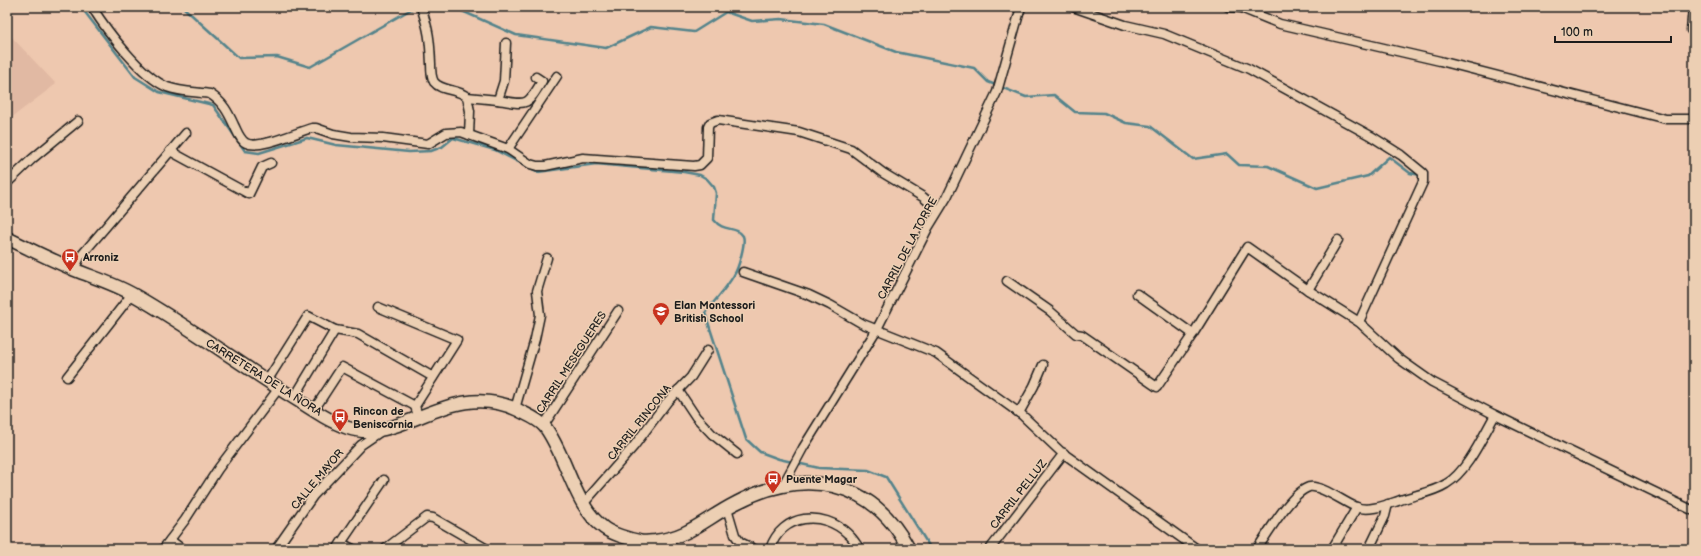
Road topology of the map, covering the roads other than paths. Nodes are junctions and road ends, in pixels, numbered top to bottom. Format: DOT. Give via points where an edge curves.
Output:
graph roads {
  1 [pos="92,7"];
  2 [pos="421,7"];
  3 [pos="1021,7"];
  4 [pos="1073,7"];
  5 [pos="1228,7"];
  6 [pos="1693,7"];
  7 [pos="1691,30"];
  8 [pos="506,43"];
  9 [pos="557,76"];
  10 [pos="536,77"];
  11 [pos="467,97"];
  12 [pos="498,100"];
  13 [pos="1694,119"];
  14 [pos="78,121"];
  15 [pos="186,133"];
  16 [pos="469,134"];
  17 [pos="508,149"];
  18 [pos="170,151"];
  19 [pos="271,163"];
  20 [pos="7,183"];
  21 [pos="938,210"];
  22 [pos="7,238"];
  23 [pos="1338,240"];
  24 [pos="547,258"];
  25 [pos="74,270"];
  26 [pos="743,272"];
  27 [pos="1007,281"];
  28 [pos="1308,290"];
  29 [pos="132,294"];
  30 [pos="1137,294"];
  31 [pos="378,307"];
  32 [pos="618,311"];
  33 [pos="1359,322"];
  34 [pos="877,329"];
  35 [pos="335,330"];
  36 [pos="1193,334"];
  37 [pos="708,350"];
  38 [pos="1043,365"];
  39 [pos="67,377"];
  40 [pos="434,377"];
  41 [pos="267,381"];
  42 [pos="279,388"];
  43 [pos="678,390"];
  44 [pos="294,398"];
  45 [pos="515,409"];
  46 [pos="314,410"];
  47 [pos="417,411"];
  48 [pos="1018,413"];
  49 [pos="1495,415"];
  50 [pos="544,425"];
  51 [pos="390,426"];
  52 [pos="346,427"];
  53 [pos="361,445"];
  54 [pos="1064,453"];
  55 [pos="738,454"];
  56 [pos="384,480"];
  57 [pos="783,485"];
  58 [pos="582,504"];
  59 [pos="1388,504"];
  60 [pos="1357,507"];
  61 [pos="727,508"];
  62 [pos="1694,511"];
  63 [pos="170,540"];
  64 [pos="339,546"];
  65 [pos="163,549"];
  66 [pos="182,549"];
  67 [pos="276,549"];
  68 [pos="353,549"];
  69 [pos="385,549"];
  70 [pos="487,549"];
  71 [pos="754,549"];
  72 [pos="770,549"];
  73 [pos="860,549"];
  74 [pos="909,549"];
  75 [pos="990,549"];
  76 [pos="1197,549"];
  77 [pos="1257,549"];
  78 [pos="1332,549"];
  79 [pos="1369,549"];
  1 -- 16 [label="street" via="109,32 156,81 169,88 210,94 220,102 241,139 246,143 260,144 316,128 333,134 428,144 446,133"];
  2 -- 11 [label="street" via="430,36 434,82 439,86 461,92"];
  3 -- 21 [label="street, CARRIL DE LA TORRE" via="997,92 947,197"];
  4 -- 33 [label="street" via="1125,25 1164,34 1248,69 1371,136 1423,173 1423,182"];
  5 -- 13 [label="street" via="1241,8 1280,24 1440,61 1666,120"];
  6 -- 7 [label="street"];
  8 -- 12 [label="street" via="504,81"];
  9 -- 17 [label="street"];
  10 -- 12 [label="street" via="542,81 532,99 522,104"];
  11 -- 12 [label="street"];
  11 -- 16 [label="street" via="470,111"];
  14 -- 20 [label="street"];
  15 -- 18 [label="street"];
  16 -- 17 [label="street"];
  17 -- 21 [label="street" via="537,166 582,158 700,165 707,158 708,127 710,123 718,120 799,132 851,149"];
  18 -- 19 [label="street" via="249,194 262,167"];
  18 -- 25 [label="street" via="80,257"];
  21 -- 34 [label="street, CARRIL DE LA TORRE"];
  22 -- 25 [label="main road, CARRETERA DE LA ÑORA"];
  23 -- 28 [label="street"];
  24 -- 45 [label="street" via="537,292 540,314 535,339"];
  25 -- 29 [label="main road, CARRETERA DE LA ÑORA"];
  26 -- 34 [label="street" via="809,295"];
  27 -- 36 [label="street" via="1050,311 1076,334 1082,335 1157,387"];
  28 -- 33 [label="street"];
  28 -- 36 [label="street" via="1247,246"];
  29 -- 39 [label="street"];
  29 -- 41 [label="main road, CARRETERA DE LA ÑORA"];
  30 -- 36 [label="street"];
  31 -- 40 [label="street" via="457,340"];
  32 -- 50 [label="street, CARRIL MESEGUERES"];
  33 -- 49 [label="street" via="1380,343 1421,376"];
  34 -- 48 [label="street" via="936,353"];
  34 -- 57 [label="street, CARRIL DE LA TORRE"];
  35 -- 40 [label="street" via="358,334"];
  35 -- 41 [label="street" via="308,316"];
  35 -- 44 [label="street"];
  37 -- 43 [label="street, CARRIL RINCONA" via="691,377"];
  38 -- 48 [label="street"];
  40 -- 47 [label="street"];
  41 -- 42 [label="main road, CARRETERA DE LA ÑORA"];
  42 -- 44 [label="main road, CARRETERA DE LA ÑORA"];
  42 -- 63 [label="street" via="220,465"];
  43 -- 55 [label="street" via="696,417 712,434"];
  43 -- 58 [label="street, CARRIL RINCONA" via="624,458"];
  44 -- 46 [label="main road, CARRETERA DE LA ÑORA"];
  45 -- 47 [label="main road, CARRETERA DE LA ÑORA" via="501,404 468,401"];
  45 -- 50 [label="main road, CARRETERA DE LA ÑORA"];
  46 -- 47 [label="street" via="342,367"];
  46 -- 52 [label="main road, CARRETERA DE LA ÑORA"];
  47 -- 51 [label="main road, CARRETERA DE LA ÑORA"];
  48 -- 54 [label="street"];
  49 -- 59 [label="street" via="1475,451 1453,479 1438,488"];
  49 -- 62 [label="street"];
  50 -- 58 [label="main road"];
  51 -- 52 [label="main road, CARRETERA DE LA ÑORA" via="368,432"];
  51 -- 53 [label="street, CALLE MAYOR"];
  52 -- 53 [label="street" via="360,437"];
  53 -- 67 [label="street, CALLE MAYOR" via="313,496"];
  54 -- 75 [label="street, CARRIL PELLUZ"];
  54 -- 76 [label="street"];
  56 -- 64 [label="street"];
  57 -- 61 [label="main road" via="763,490"];
  57 -- 74 [label="main road" via="806,482 847,489 876,507 891,522"];
  58 -- 61 [label="main road" via="604,529 641,542 670,539 688,533"];
  59 -- 60 [label="street" via="1371,508"];
  59 -- 79 [label="street"];
  60 -- 77 [label="street" via="1317,487 1307,488 1297,495"];
  60 -- 78 [label="street"];
  61 -- 71 [label="street" via="740,542"];
  63 -- 65 [label="street"];
  63 -- 66 [label="street"];
  64 -- 68 [label="street"];
  69 -- 70 [label="street" via="427,517"];
  72 -- 73 [label="street" via="788,524 798,519 810,518 822,520 839,528 848,534"];
}
